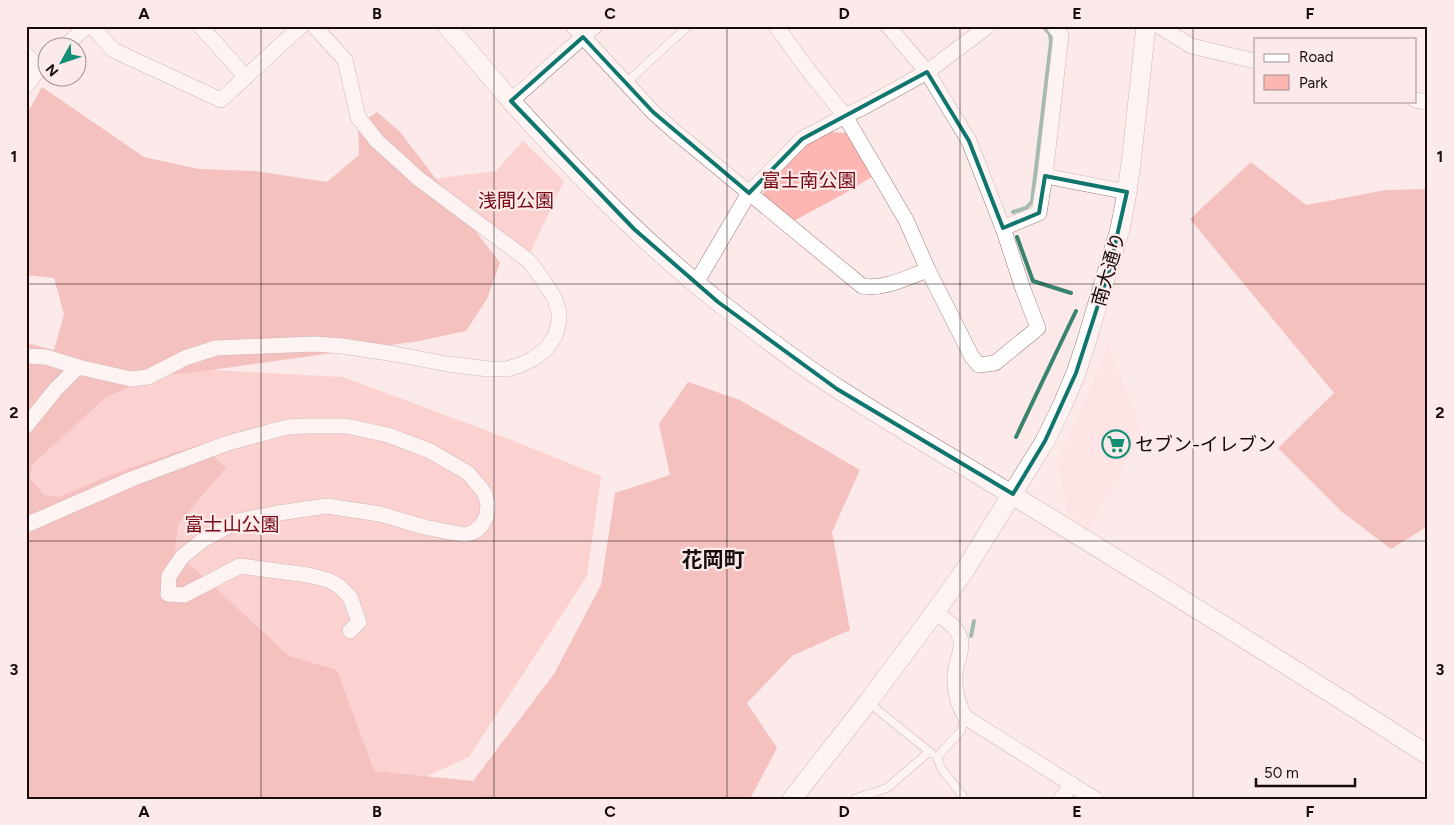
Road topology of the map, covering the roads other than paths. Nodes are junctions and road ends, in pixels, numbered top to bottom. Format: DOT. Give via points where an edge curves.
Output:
graph roads {
  1 [pos="87,26"];
  2 [pos="92,26"];
  3 [pos="200,26"];
  4 [pos="301,26"];
  5 [pos="314,26"];
  6 [pos="446,26"];
  7 [pos="595,26"];
  8 [pos="688,26"];
  9 [pos="776,26"];
  10 [pos="888,26"];
  11 [pos="988,26"];
  12 [pos="1054,26"];
  13 [pos="1146,26"];
  14 [pos="1158,26"];
  15 [pos="578,32"];
  16 [pos="74,38"];
  17 [pos="26,54"];
  18 [pos="1254,61"];
  19 [pos="38,62"];
  20 [pos="38,71"];
  21 [pos="927,72"];
  22 [pos="246,77"];
  23 [pos="627,82"];
  24 [pos="26,86"];
  25 [pos="511,101"];
  26 [pos="845,116"];
  27 [pos="1045,176"];
  28 [pos="1127,192"];
  29 [pos="749,193"];
  30 [pos="1003,228"];
  31 [pos="928,270"];
  32 [pos="696,283"];
  33 [pos="26,356"];
  34 [pos="78,367"];
  35 [pos="26,426"];
  36 [pos="1013,494"];
  37 [pos="26,525"];
  38 [pos="935,612"];
  39 [pos="350,631"];
  40 [pos="868,702"];
  41 [pos="965,717"];
  42 [pos="929,752"];
  43 [pos="1428,756"];
  44 [pos="937,757"];
  45 [pos="1072,784"];
  46 [pos="792,799"];
  47 [pos="854,799"];
  48 [pos="965,799"];
  49 [pos="1061,799"];
  50 [pos="1096,799"];
  1 -- 16 [label="street"];
  2 -- 22 [label="street" via="113,50 221,100"];
  3 -- 22 [label="street"];
  4 -- 22 [label="street"];
  5 -- 34 [label="street" via="345,60 358,117 377,141 418,179 529,261 543,280 559,312 555,336 547,348 533,359 507,369 447,364 314,344 216,348 185,358 148,377 131,379"];
  6 -- 25 [label="street"];
  7 -- 15 [label="street"];
  8 -- 23 [label="lane"];
  9 -- 26 [label="street"];
  10 -- 21 [label="street"];
  11 -- 21 [label="street"];
  12 -- 27 [label="street" via="1060,35"];
  13 -- 28 [label="street, 南大通り"];
  14 -- 18 [label="street" via="1191,46"];
  15 -- 23 [label="street"];
  15 -- 25 [label="street"];
  17 -- 19 [label="street"];
  20 -- 24 [label="street"];
  21 -- 26 [label="street"];
  21 -- 30 [label="street" via="969,140"];
  23 -- 29 [label="street" via="653,112"];
  25 -- 32 [label="street" via="634,229"];
  26 -- 29 [label="street" via="802,139"];
  26 -- 31 [label="street" via="906,220"];
  27 -- 28 [label="street"];
  27 -- 30 [label="street" via="1040,212"];
  28 -- 36 [label="street, 南大通り" via="1120,229 1076,373 1046,441"];
  29 -- 31 [label="street" via="862,286 885,285"];
  29 -- 32 [label="street"];
  30 -- 31 [label="street" via="1038,328 995,363 979,365 972,357"];
  32 -- 36 [label="street" via="837,389"];
  33 -- 34 [label="street" via="46,357"];
  34 -- 35 [label="street"];
  36 -- 38 [label="street, 南大通り"];
  36 -- 43 [label="street"];
  37 -- 39 [label="street" via="134,478 228,443 287,427 346,426 388,435 430,451 468,473 484,492 488,504 482,525 465,535 380,514 327,506 278,513 238,521 203,540 182,558 169,576 168,594 184,595 240,566 328,580 350,597 359,622"];
  38 -- 40 [label="street, 南大通り"];
  38 -- 41 [label="street" via="948,621 962,644 955,686"];
  40 -- 42 [label="lane"];
  40 -- 46 [label="street, 南大通り"];
  41 -- 44 [label="lane" via="961,731"];
  41 -- 45 [label="street"];
  42 -- 44 [label="lane"];
  42 -- 47 [label="lane" via="887,788"];
  44 -- 48 [label="lane" via="941,768"];
  45 -- 49 [label="street"];
  45 -- 50 [label="street"];
}
